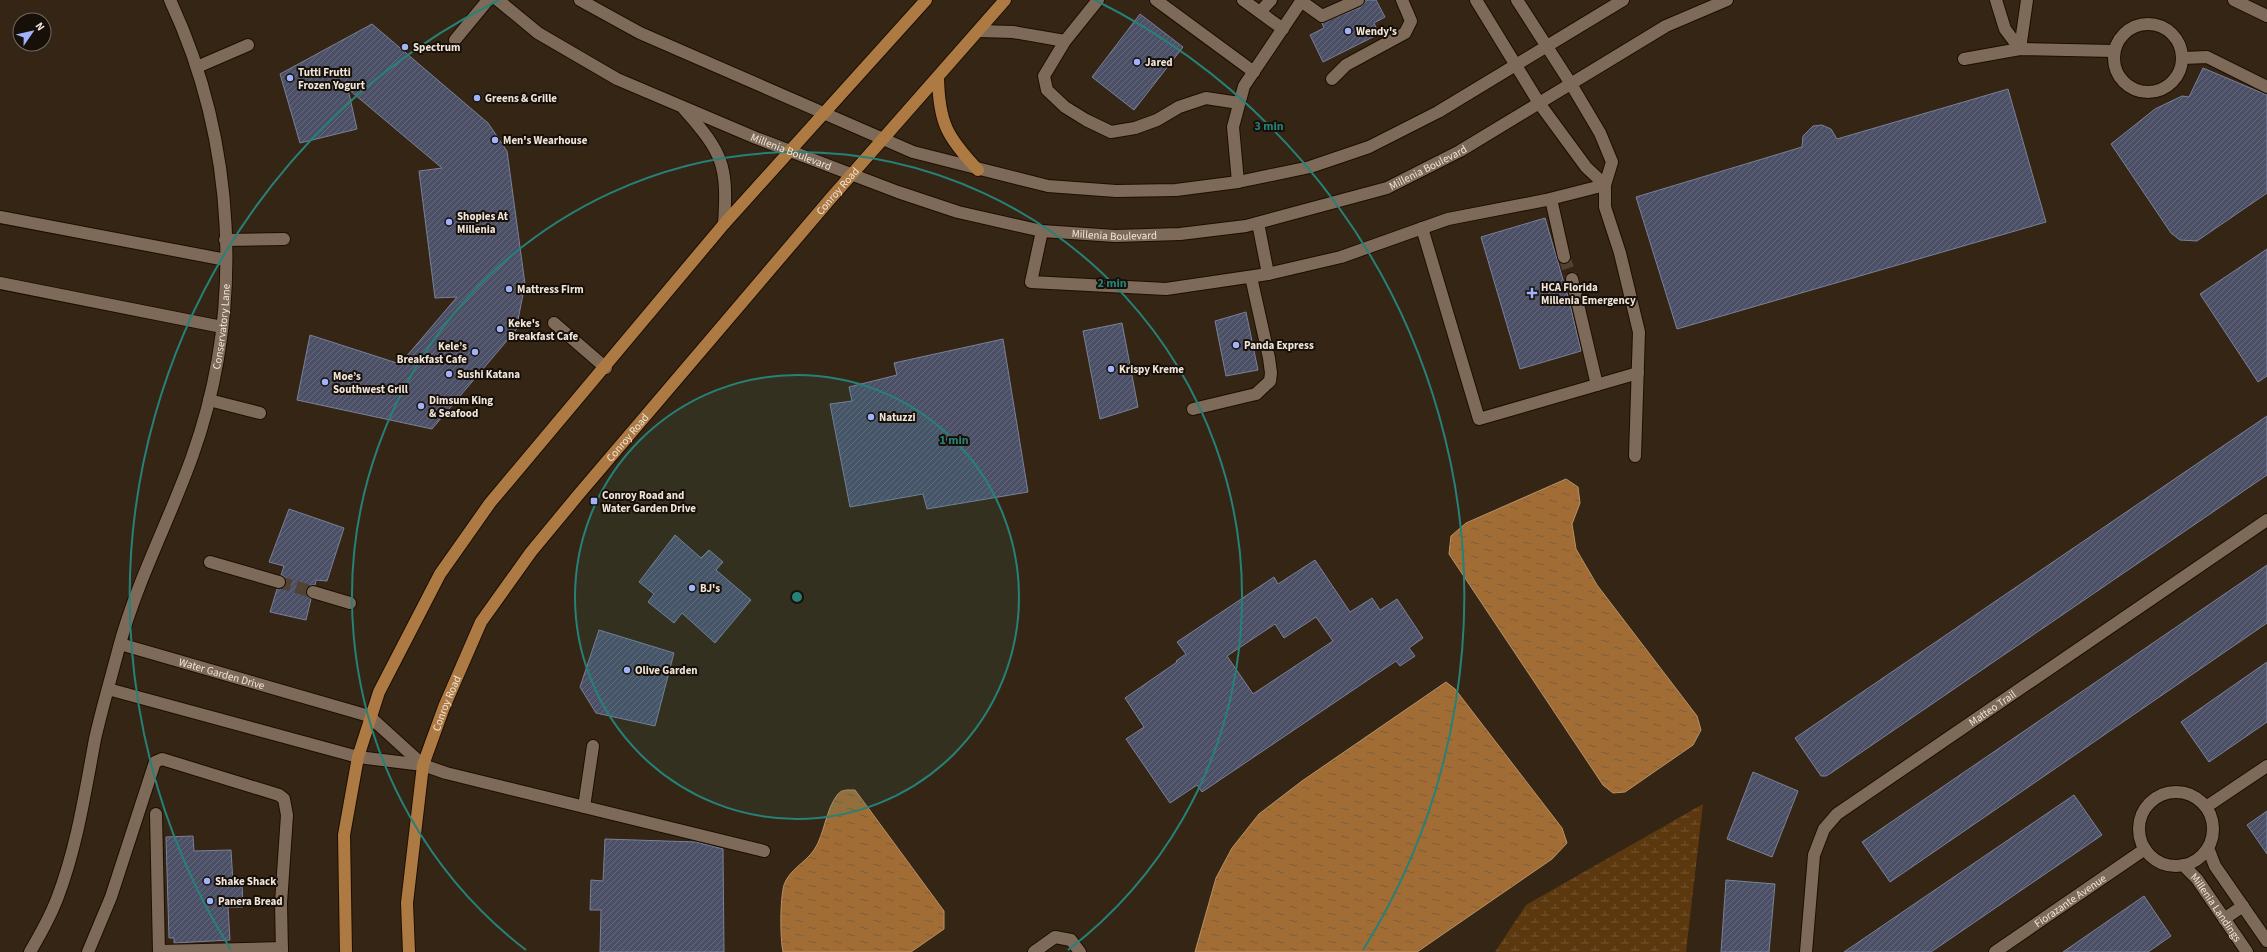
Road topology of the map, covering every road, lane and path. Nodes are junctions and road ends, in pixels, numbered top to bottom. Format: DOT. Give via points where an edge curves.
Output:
graph roads {
  1 [pos="170,0"];
  2 [pos="488,0"];
  3 [pos="498,0"];
  4 [pos="580,0"];
  5 [pos="926,0"];
  6 [pos="1005,0"];
  7 [pos="1098,0"];
  8 [pos="1156,0"];
  9 [pos="1243,0"];
  10 [pos="1271,0"];
  11 [pos="1302,0"];
  12 [pos="1358,0"];
  13 [pos="1402,0"];
  14 [pos="1476,0"];
  15 [pos="1517,0"];
  16 [pos="1623,0"];
  17 [pos="1727,0"];
  18 [pos="1996,0"];
  19 [pos="2027,0"];
  20 [pos="2234,0"];
  21 [pos="1260,12"];
  22 [pos="2267,16"];
  23 [pos="1283,28"];
  24 [pos="979,31"];
  25 [pos="455,40"];
  26 [pos="1065,41"];
  27 [pos="248,45"];
  28 [pos="1547,46"];
  29 [pos="2020,49"];
  30 [pos="2114,51"];
  31 [pos="2182,58"];
  32 [pos="1964,59"];
  33 [pos="1515,65"];
  34 [pos="197,67"];
  35 [pos="1254,72"];
  36 [pos="938,78"];
  37 [pos="1332,80"];
  38 [pos="1571,84"];
  39 [pos="2267,87"];
  40 [pos="1239,103"];
  41 [pos="1538,103"];
  42 [pos="682,107"];
  43 [pos="822,114"];
  44 [pos="883,139"];
  45 [pos="790,151"];
  46 [pos="978,170"];
  47 [pos="852,174"];
  48 [pos="1238,182"];
  49 [pos="1605,185"];
  50 [pos="1551,199"];
  51 [pos="0,217"];
  52 [pos="1258,223"];
  53 [pos="724,224"];
  54 [pos="1422,228"];
  55 [pos="1042,231"];
  56 [pos="284,239"];
  57 [pos="225,240"];
  58 [pos="1564,257"];
  59 [pos="226,260"];
  60 [pos="1268,274"];
  61 [pos="1251,277"];
  62 [pos="1572,279"];
  63 [pos="0,283"];
  64 [pos="554,323"];
  65 [pos="222,327"];
  66 [pos="606,368"];
  67 [pos="1638,373"];
  68 [pos="1597,384"];
  69 [pos="209,400"];
  70 [pos="1193,408"];
  71 [pos="260,413"];
  72 [pos="1635,456"];
  73 [pos="2267,520"];
  74 [pos="210,562"];
  75 [pos="279,582"];
  76 [pos="313,592"];
  77 [pos="350,603"];
  78 [pos="120,644"];
  79 [pos="108,689"];
  80 [pos="369,716"];
  81 [pos="593,746"];
  82 [pos="358,756"];
  83 [pos="423,765"];
  84 [pos="2267,766"];
  85 [pos="584,807"];
  86 [pos="2206,807"];
  87 [pos="156,814"];
  88 [pos="2208,848"];
  89 [pos="2145,849"];
  90 [pos="764,851"];
  91 [pos="2183,865"];
  92 [pos="2243,906"];
  93 [pos="2224,919"];
  94 [pos="2267,941"];
  95 [pos="282,950"];
  96 [pos="159,951"];
  97 [pos="30,952"];
  98 [pos="88,952"];
  99 [pos="346,952"];
  100 [pos="409,952"];
  101 [pos="1034,952"];
  102 [pos="1080,952"];
  103 [pos="1806,952"];
  104 [pos="1995,952"];
  105 [pos="2247,952"];
  1 -- 34 [label="street, Conservatory Lane"];
  2 -- 25 [label="street"];
  3 -- 42 [label="street, Millenia Boulevard" via="538,34 616,79"];
  4 -- 43 [label="street" via="640,33 783,94"];
  5 -- 43 [label="main road"];
  6 -- 24 [label="main road, Conroy Road"];
  7 -- 26 [label="street"];
  8 -- 35 [label="street"];
  9 -- 21 [label="street"];
  10 -- 21 [label="street"];
  11 -- 12 [label="street" via="1322,16"];
  11 -- 23 [label="street"];
  13 -- 37 [label="street" via="1411,21 1405,33 1346,65"];
  14 -- 33 [label="street"];
  15 -- 28 [label="street"];
  16 -- 28 [label="street"];
  17 -- 38 [label="street, Millenia Boulevard" via="1666,26"];
  18 -- 29 [label="street" via="2004,29"];
  19 -- 29 [label="street"];
  20 -- 22 [label="street"];
  21 -- 23 [label="street"];
  23 -- 35 [label="street"];
  24 -- 26 [label="street" via="1020,32"];
  24 -- 36 [label="main road, Conroy Road"];
  26 -- 40 [label="street" via="1044,76 1047,90 1065,107 1111,132 1135,128 1157,120 1179,107 1206,98"];
  27 -- 34 [label="street"];
  28 -- 33 [label="street"];
  28 -- 38 [label="street"];
  29 -- 30 [label="street"];
  29 -- 32 [label="street"];
  30 -- 31 [label="street" via="2117,43 2129,30 2142,24 2154,24 2165,28 2174,36 2180,46"];
  30 -- 31 [label="street" via="2118,76 2126,86 2152,93 2164,89 2177,77"];
  31 -- 39 [label="street" via="2207,57"];
  33 -- 41 [label="street"];
  33 -- 48 [label="street" via="1438,112 1369,147 1310,168"];
  34 -- 57 [label="street, Conservatory Lane" via="218,156 224,202"];
  35 -- 40 [label="street" via="1244,86"];
  36 -- 44 [label="main road, Conroy Road"];
  36 -- 46 [label="main road" via="938,104 943,124 958,148"];
  38 -- 41 [label="street, Millenia Boulevard"];
  38 -- 49 [label="street" via="1600,133 1612,162"];
  40 -- 48 [label="street" via="1233,127"];
  41 -- 49 [label="street" via="1586,167"];
  41 -- 52 [label="street, Millenia Boulevard" via="1460,151 1386,188"];
  42 -- 45 [label="street, Millenia Boulevard"];
  42 -- 53 [label="street" via="710,139 724,167 727,192"];
  43 -- 44 [label="street"];
  43 -- 45 [label="main road"];
  44 -- 46 [label="street" via="913,152"];
  44 -- 47 [label="main road, Conroy Road"];
  45 -- 47 [label="street, Millenia Boulevard"];
  45 -- 53 [label="main road"];
  46 -- 48 [label="street" via="1048,186 1116,191 1176,190"];
  47 -- 55 [label="street, Millenia Boulevard" via="958,212"];
  47 -- 83 [label="main road, Conroy Road" via="531,552 481,622"];
  49 -- 50 [label="street"];
  49 -- 67 [label="street" via="1605,207 1620,253 1639,332"];
  50 -- 54 [label="street" via="1448,219"];
  50 -- 58 [label="street"];
  51 -- 59 [label="street"];
  52 -- 55 [label="street, Millenia Boulevard" via="1180,234 1115,236"];
  52 -- 60 [label="street"];
  53 -- 66 [label="main road"];
  54 -- 60 [label="street" via="1341,257"];
  54 -- 68 [label="street" via="1479,419"];
  55 -- 61 [label="street" via="1031,282 1166,289"];
  56 -- 57 [label="street"];
  57 -- 59 [label="street, Conservatory Lane"];
  59 -- 65 [label="street, Conservatory Lane"];
  60 -- 61 [label="street"];
  61 -- 70 [label="street" via="1270,365 1270,381 1256,394"];
  62 -- 68 [label="street"];
  63 -- 65 [label="street"];
  64 -- 66 [label="street"];
  65 -- 69 [label="street, Conservatory Lane"];
  66 -- 80 [label="main road" via="490,503 440,574 378,692"];
  67 -- 68 [label="street"];
  67 -- 72 [label="street"];
  69 -- 71 [label="street"];
  69 -- 78 [label="street, Conservatory Lane" via="192,456 133,600"];
  73 -- 103 [label="street, Matteo Trail" via="1837,814 1824,829 1814,855"];
  74 -- 75 [label="street"];
  76 -- 77 [label="street"];
  78 -- 79 [label="street"];
  78 -- 80 [label="street, Water Garden Drive"];
  79 -- 82 [label="street"];
  79 -- 97 [label="street" via="96,736 80,825 57,899"];
  80 -- 82 [label="main road"];
  80 -- 83 [label="street"];
  81 -- 85 [label="street"];
  82 -- 83 [label="street"];
  82 -- 99 [label="main road" via="344,835"];
  83 -- 85 [label="street"];
  83 -- 100 [label="main road, Conroy Road" via="407,904"];
  84 -- 86 [label="street"];
  85 -- 90 [label="street"];
  86 -- 88 [label="street" via="2213,828"];
  86 -- 89 [label="street" via="2199,799 2180,791 2159,795 2144,809 2139,824 2140,840"];
  87 -- 96 [label="street"];
  88 -- 91 [label="street" via="2201,856"];
  88 -- 92 [label="street, Millenia Landings" via="2215,866"];
  89 -- 91 [label="street" via="2162,863 2172,866"];
  89 -- 104 [label="street, Fiorazante Avenue"];
  91 -- 93 [label="street, Millenia Landings" via="2197,880"];
  92 -- 93 [label="street"];
  92 -- 94 [label="street, Millenia Landings"];
  93 -- 105 [label="street, Millenia Landings"];
  95 -- 96 [label="street"];
  95 -- 98 [label="street" via="281,903 287,815 284,799 279,795 162,759 155,762 111,897"];
  101 -- 102 [label="street" via="1055,937 1071,940"];
}
